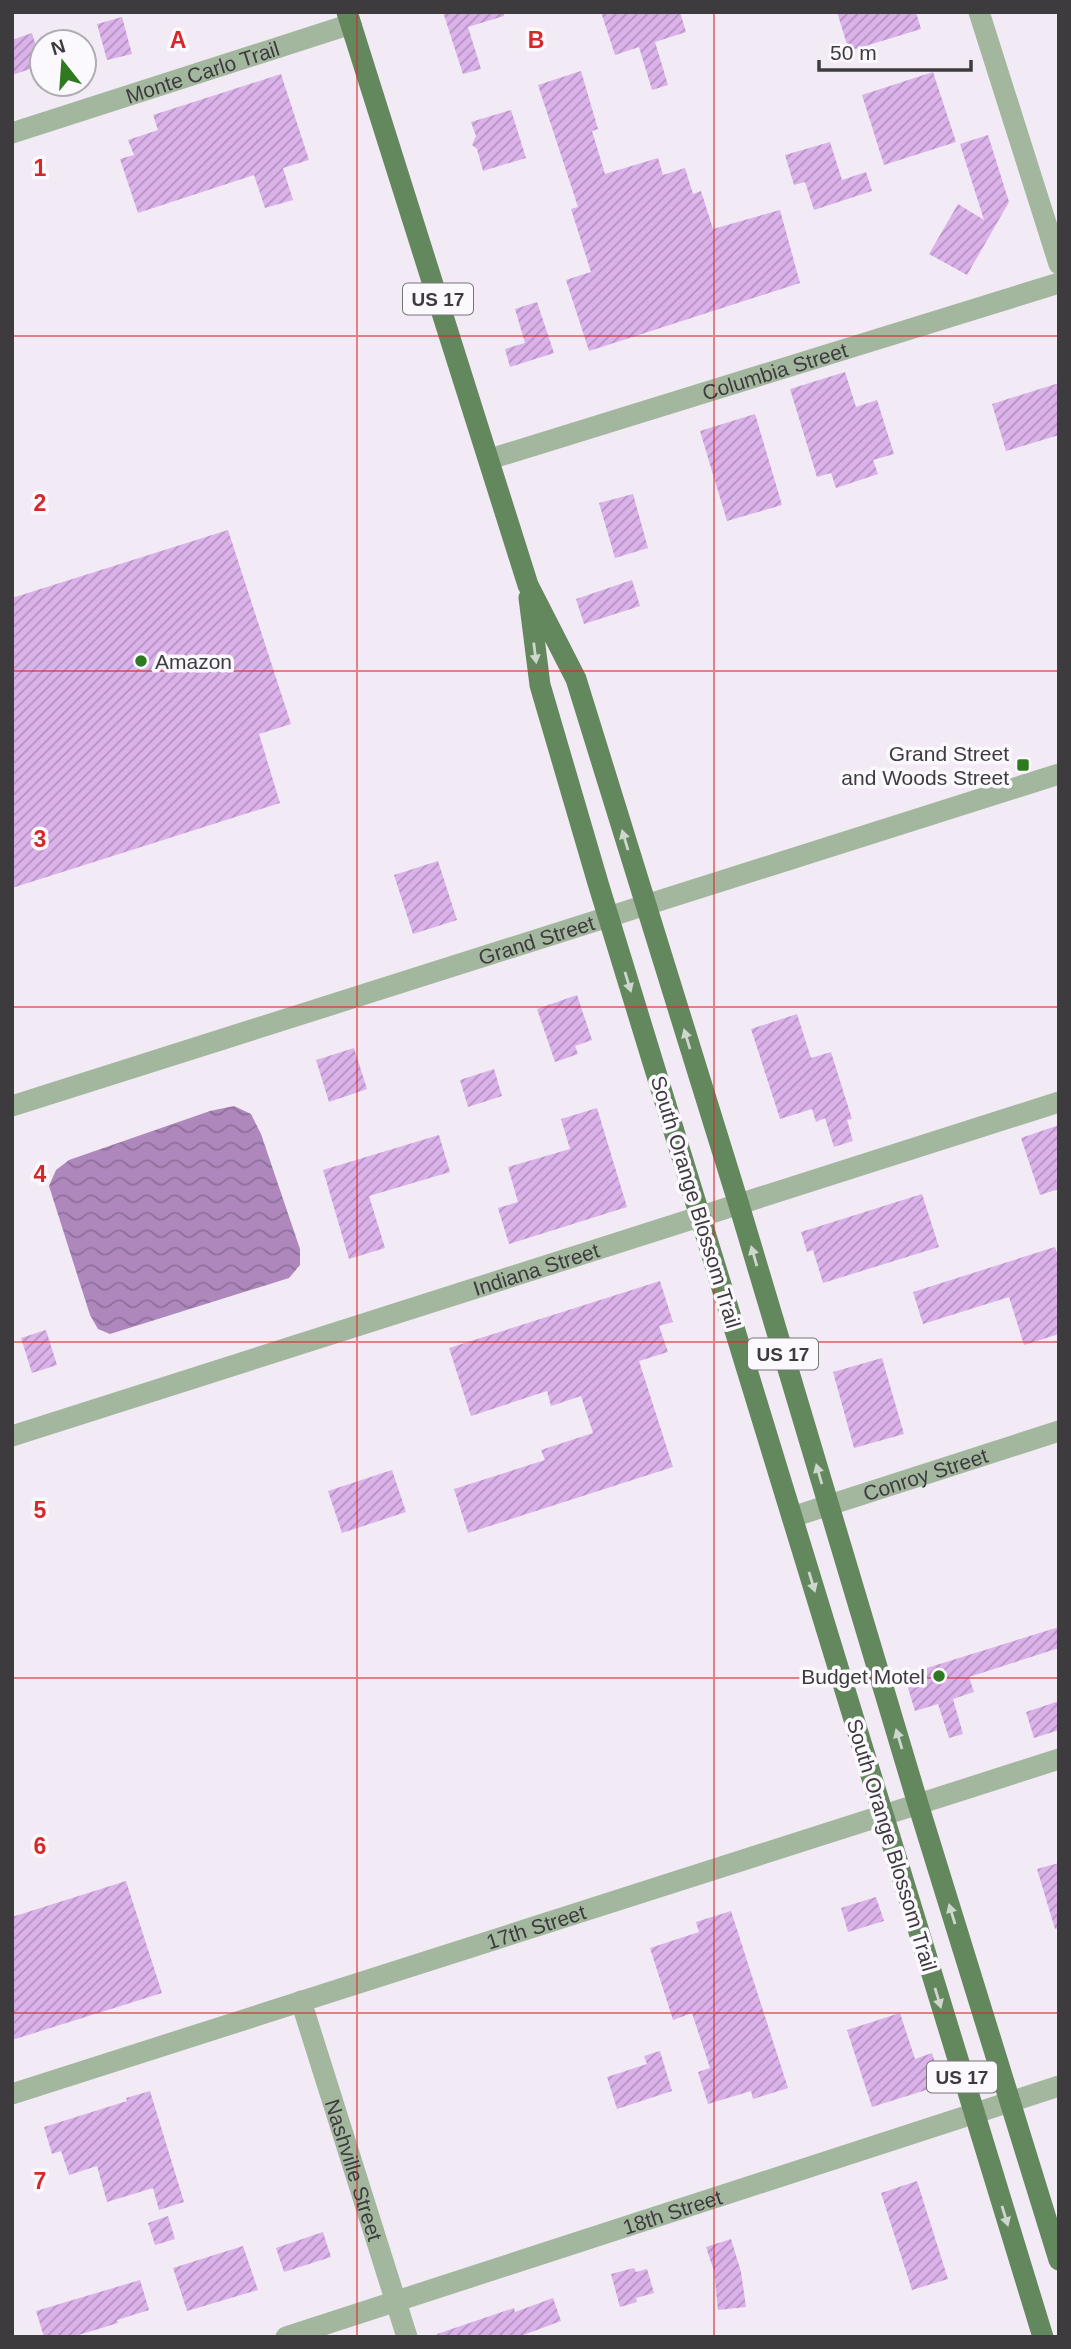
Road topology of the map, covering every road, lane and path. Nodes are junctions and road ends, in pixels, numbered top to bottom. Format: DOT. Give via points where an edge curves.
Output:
graph roads {
  1 [pos="979,12"];
  2 [pos="349,18"];
  3 [pos="12,133"];
  4 [pos="1059,264"];
  5 [pos="1059,283"];
  6 [pos="490,459"];
  7 [pos="528,585"];
  8 [pos="1059,774"];
  9 [pos="645,906"];
  10 [pos="608,917"];
  11 [pos="1059,1102"];
  12 [pos="12,1106"];
  13 [pos="739,1205"];
  14 [pos="701,1217"];
  15 [pos="1059,1431"];
  16 [pos="12,1436"];
  17 [pos="828,1505"];
  18 [pos="792,1517"];
  19 [pos="1059,1759"];
  20 [pos="918,1804"];
  21 [pos="883,1816"];
  22 [pos="301,2001"];
  23 [pos="1059,2086"];
  24 [pos="12,2094"];
  25 [pos="1009,2102"];
  26 [pos="973,2112"];
  27 [pos="1059,2260"];
  28 [pos="396,2302"];
  29 [pos="286,2337"];
  30 [pos="407,2337"];
  31 [pos="1043,2337"];
  1 -- 4 [label="street"];
  2 -- 3 [label="street, Monte Carlo Trail"];
  2 -- 6 [label="main road, South Orange Blossom Trail / US 17"];
  5 -- 6 [label="street, Columbia Street"];
  6 -- 7 [label="main road, South Orange Blossom Trail / US 17"];
  9 -- 7 [label="main road, South Orange Blossom Trail / US 17, one-way" via="576,679"];
  7 -- 10 [label="main road, South Orange Blossom Trail / US 17, one-way" via="540,685"];
  8 -- 9 [label="street, Grand Street"];
  9 -- 10 [label="street, Grand Street"];
  13 -- 9 [label="main road, South Orange Blossom Trail / US 17, one-way"];
  10 -- 12 [label="street, Grand Street"];
  10 -- 14 [label="main road, South Orange Blossom Trail / US 17, one-way"];
  11 -- 13 [label="street, Indiana Street"];
  13 -- 14 [label="street, Indiana Street"];
  17 -- 13 [label="main road, South Orange Blossom Trail / US 17, one-way"];
  14 -- 16 [label="street, Indiana Street"];
  14 -- 18 [label="main road, South Orange Blossom Trail / US 17"];
  15 -- 17 [label="street, Conroy Street"];
  17 -- 18 [label="street, Conroy Street"];
  20 -- 17 [label="main road, South Orange Blossom Trail / US 17, one-way"];
  18 -- 21 [label="main road, South Orange Blossom Trail / US 17, one-way"];
  19 -- 20 [label="street, 17th Street"];
  20 -- 21 [label="street, 17th Street"];
  25 -- 20 [label="main road, South Orange Blossom Trail / US 17, one-way"];
  21 -- 22 [label="street, 17th Street"];
  21 -- 26 [label="main road, South Orange Blossom Trail / US 17, one-way"];
  22 -- 24 [label="street, 17th Street"];
  22 -- 28 [label="street, Nashville Street"];
  23 -- 25 [label="street, 18th Street"];
  25 -- 26 [label="street, 18th Street"];
  25 -- 27 [label="main road, South Orange Blossom Trail / US 17"];
  26 -- 28 [label="street, 18th Street"];
  26 -- 31 [label="main road, South Orange Blossom Trail / US 17, one-way"];
  28 -- 29 [label="street, 18th Street"];
  28 -- 30 [label="street, Nashville Street"];
}
